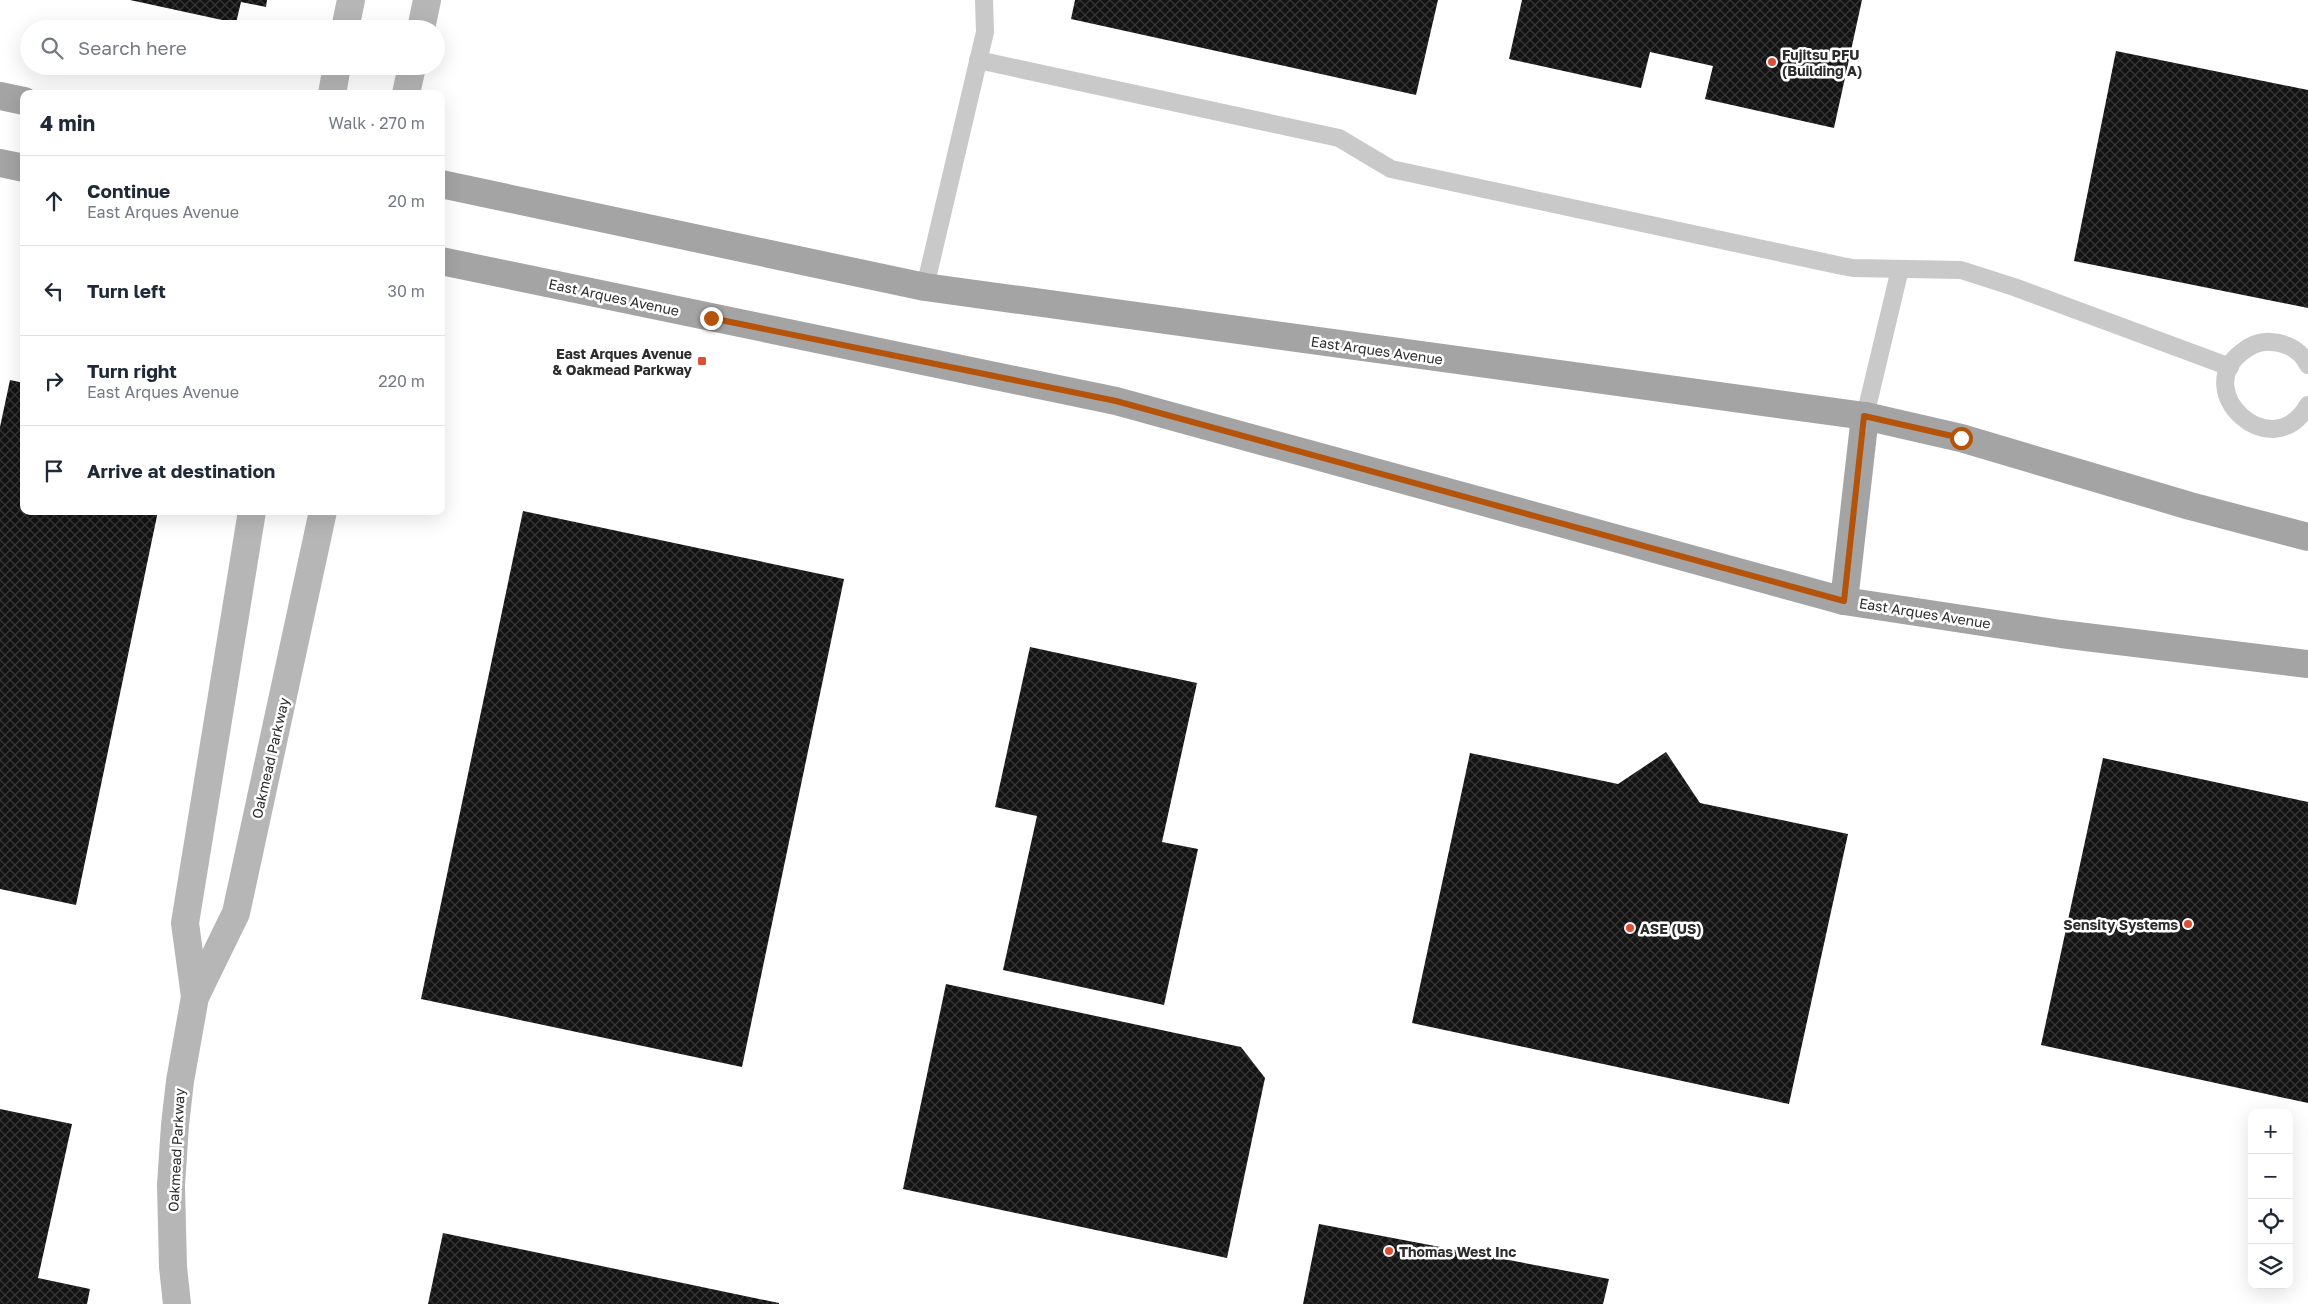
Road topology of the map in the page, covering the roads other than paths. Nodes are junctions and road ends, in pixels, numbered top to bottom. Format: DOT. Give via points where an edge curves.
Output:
graph roads {
  1 [pos="350,0"];
  2 [pos="427,0"];
  3 [pos="984,0"];
  4 [pos="347,20"];
  5 [pos="422,20"];
  6 [pos="978,60"];
  7 [pos="335,75"];
  8 [pos="410,75"];
  9 [pos="333,90"];
  10 [pos="407,90"];
  11 [pos="0,96"];
  12 [pos="20,99"];
  13 [pos="0,163"];
  14 [pos="20,167"];
  15 [pos="445,185"];
  16 [pos="445,262"];
  17 [pos="1900,269"];
  18 [pos="925,287"];
  19 [pos="2308,365"];
  20 [pos="2230,367"];
  21 [pos="2308,405"];
  22 [pos="1864,416"];
  23 [pos="251,515"];
  24 [pos="322,515"];
  25 [pos="2308,537"];
  26 [pos="1844,601"];
  27 [pos="2308,664"];
  28 [pos="195,997"];
  29 [pos="177,1304"];
  1 -- 4 [label="main road"];
  2 -- 5 [label="main road"];
  3 -- 6 [label="lane" via="985,32"];
  6 -- 17 [label="lane" via="1339,138 1390,169 1847,267"];
  6 -- 18 [label="lane"];
  7 -- 9 [label="main road"];
  8 -- 10 [label="main road"];
  11 -- 12 [label="main road"];
  13 -- 14 [label="main road"];
  15 -- 18 [label="main road, East Arques Avenue"];
  16 -- 26 [label="main road, East Arques Avenue" via="1116,401"];
  17 -- 20 [label="lane" via="1961,270"];
  17 -- 22 [label="lane"];
  18 -- 22 [label="main road, East Arques Avenue"];
  19 -- 20 [label="lane" via="2294,349 2265,341 2250,346"];
  20 -- 21 [label="lane" via="2226,380 2232,407 2253,425 2280,427 2292,422"];
  22 -- 25 [label="main road, East Arques Avenue" via="1961,438 2190,506"];
  22 -- 26 [label="main road"];
  23 -- 28 [label="main road, Oakmead Parkway" via="185,923"];
  24 -- 28 [label="main road, Oakmead Parkway" via="236,913"];
  26 -- 27 [label="main road, East Arques Avenue" via="2061,634"];
  28 -- 29 [label="main road, Oakmead Parkway" via="180,1081 171,1185"];
}
